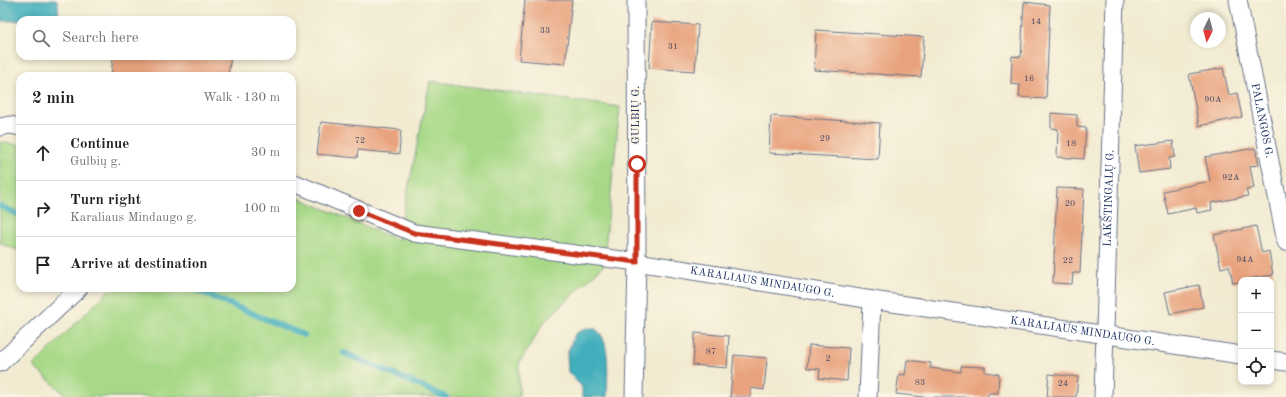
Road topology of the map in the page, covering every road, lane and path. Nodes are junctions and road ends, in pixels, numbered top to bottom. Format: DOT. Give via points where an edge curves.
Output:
graph roads {
  1 [pos="636,0"];
  2 [pos="1115,0"];
  3 [pos="1238,0"];
  4 [pos="16,126"];
  5 [pos="0,127"];
  6 [pos="296,184"];
  7 [pos="1286,242"];
  8 [pos="637,262"];
  9 [pos="75,292"];
  10 [pos="872,300"];
  11 [pos="1105,335"];
  12 [pos="1238,355"];
  13 [pos="1274,360"];
  14 [pos="1286,362"];
  15 [pos="0,363"];
  16 [pos="634,397"];
  17 [pos="868,397"];
  18 [pos="1103,397"];
  1 -- 8 [label="street, GULBIŲ G."];
  2 -- 11 [label="street, LAKŠTINGALŲ G."];
  3 -- 7 [label="street, PALANGOS G."];
  4 -- 5 [label="street"];
  6 -- 8 [label="street, KARALIAUS MINDAUGO G." via="414,233"];
  8 -- 10 [label="street, KARALIAUS MINDAUGO G."];
  8 -- 16 [label="street, GULBIŲ G."];
  9 -- 15 [label="street"];
  10 -- 11 [label="street, KARALIAUS MINDAUGO G."];
  10 -- 17 [label="street"];
  11 -- 12 [label="street, KARALIAUS MINDAUGO G."];
  11 -- 18 [label="street, LAKŠTINGALŲ G."];
  13 -- 14 [label="street"];
}
